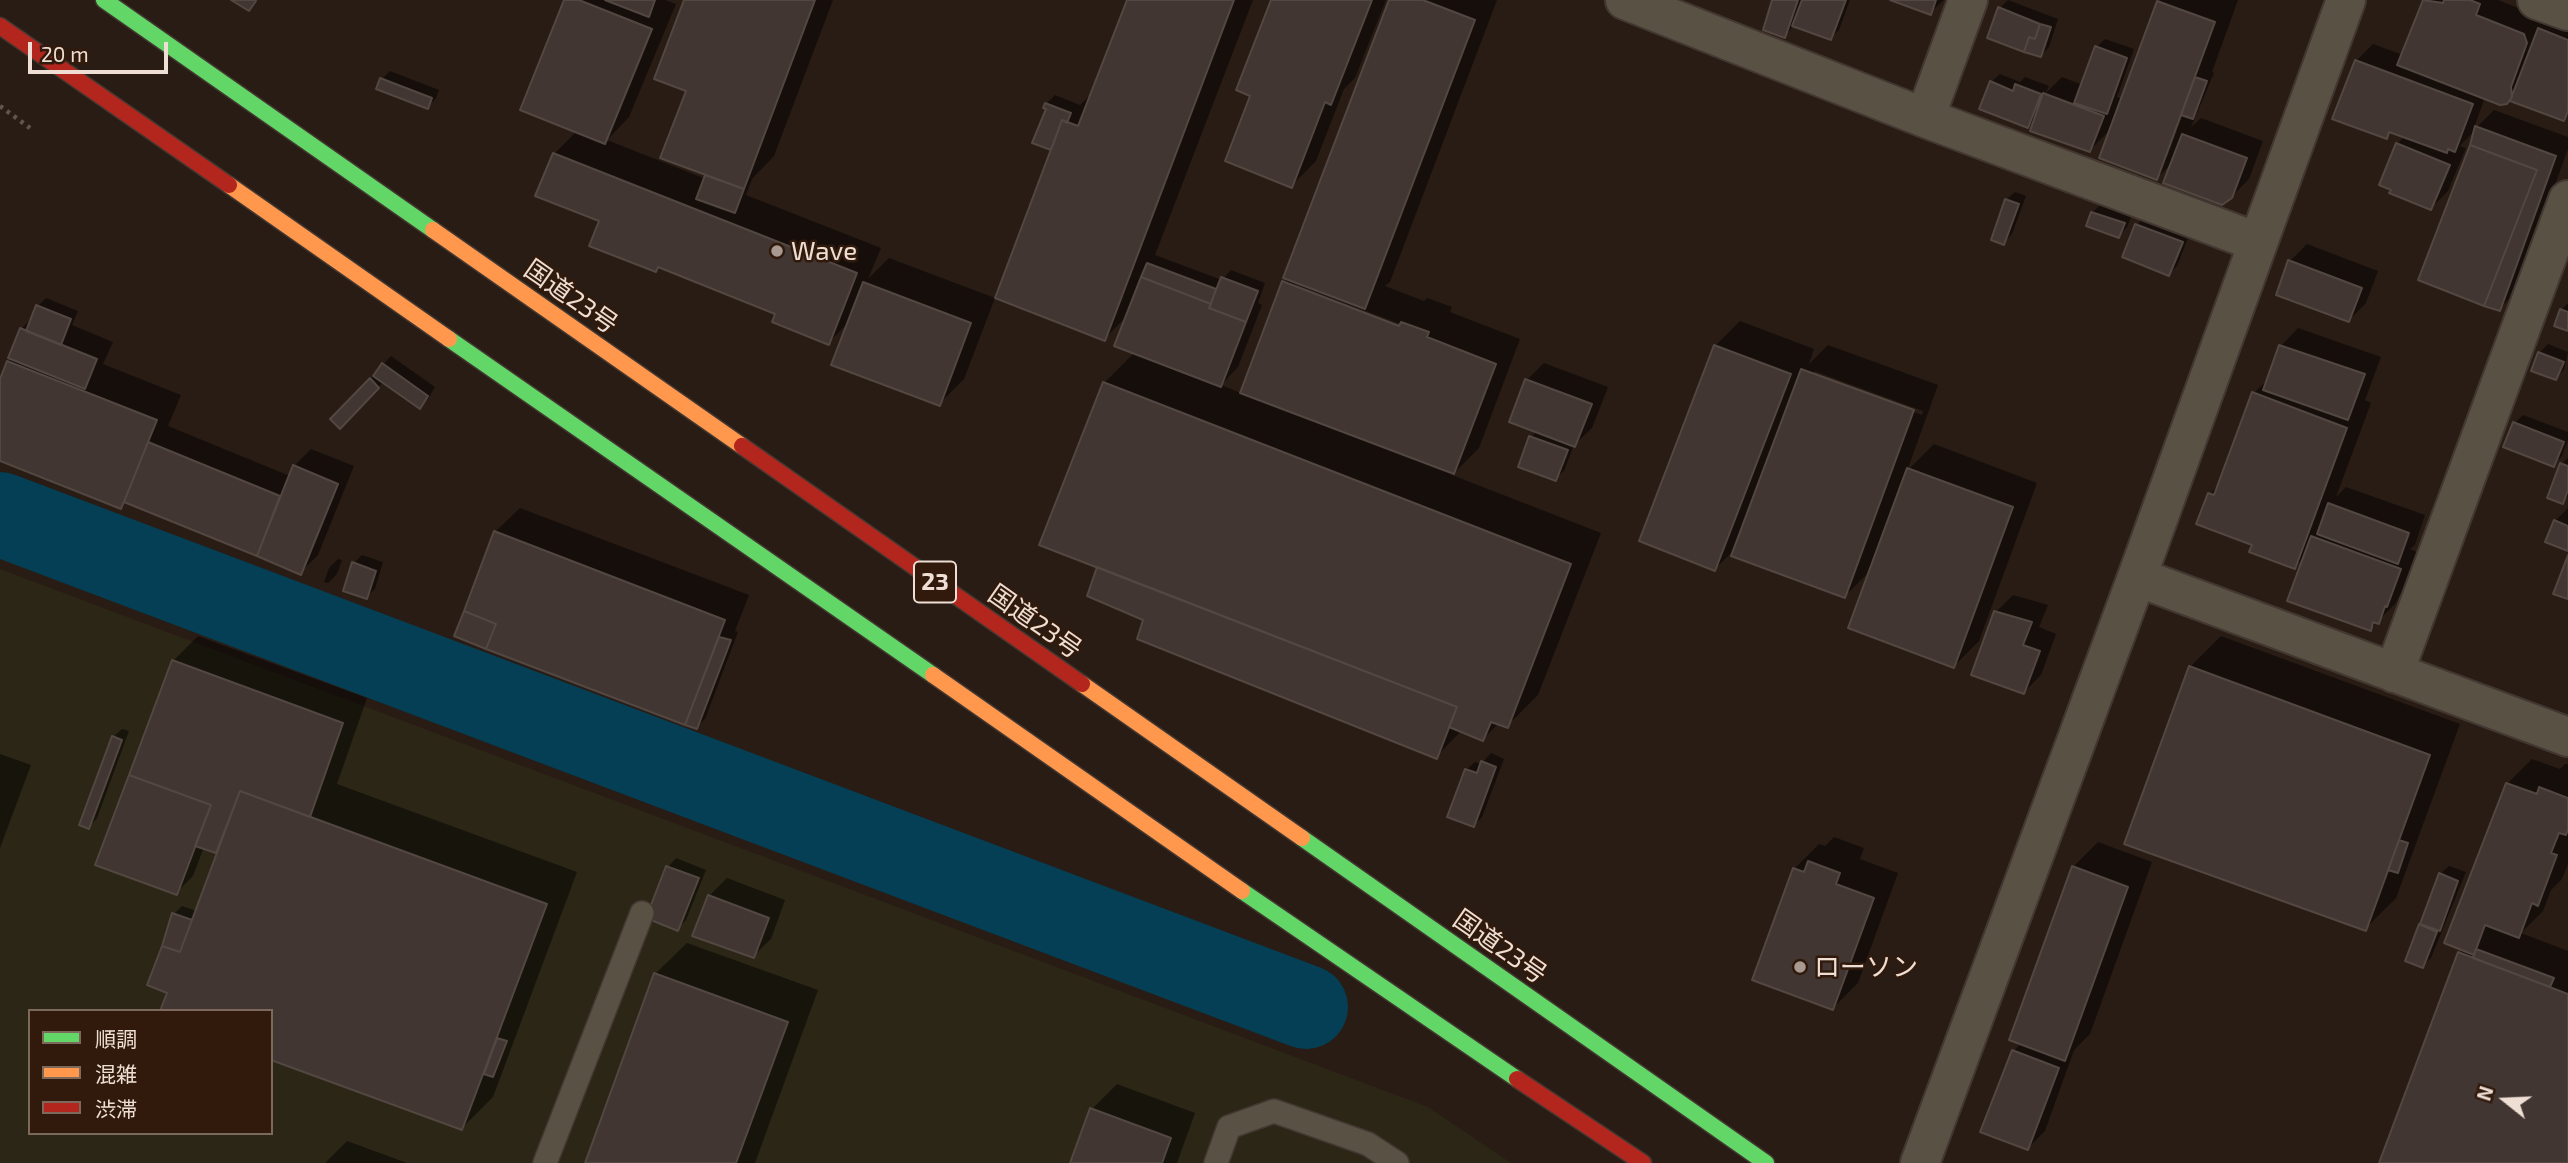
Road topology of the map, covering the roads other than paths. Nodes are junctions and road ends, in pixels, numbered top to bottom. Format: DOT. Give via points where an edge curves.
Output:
graph roads {
  1 [pos="104,0"];
  2 [pos="1627,0"];
  3 [pos="1968,0"];
  4 [pos="2346,0"];
  5 [pos="2537,0"];
  6 [pos="2568,11"];
  7 [pos="0,26"];
  8 [pos="1925,118"];
  9 [pos="2568,200"];
  10 [pos="2257,242"];
  11 [pos="2137,577"];
  12 [pos="2393,673"];
  13 [pos="2568,737"];
  14 [pos="642,913"];
  15 [pos="545,1163"];
  16 [pos="1216,1163"];
  17 [pos="1397,1163"];
  18 [pos="1643,1163"];
  19 [pos="1766,1163"];
  20 [pos="1920,1163"];
  1 -- 19 [label="highway, 国道23号 / 23"];
  2 -- 8 [label="street"];
  3 -- 8 [label="street"];
  4 -- 10 [label="street"];
  5 -- 6 [label="street"];
  7 -- 18 [label="highway" via="1396,998"];
  8 -- 10 [label="street"];
  9 -- 12 [label="street"];
  10 -- 11 [label="street"];
  11 -- 12 [label="street"];
  11 -- 20 [label="street"];
  12 -- 13 [label="street"];
  14 -- 15 [label="lane"];
  16 -- 17 [label="lane" via="1229,1127 1274,1111 1368,1144"];
}
